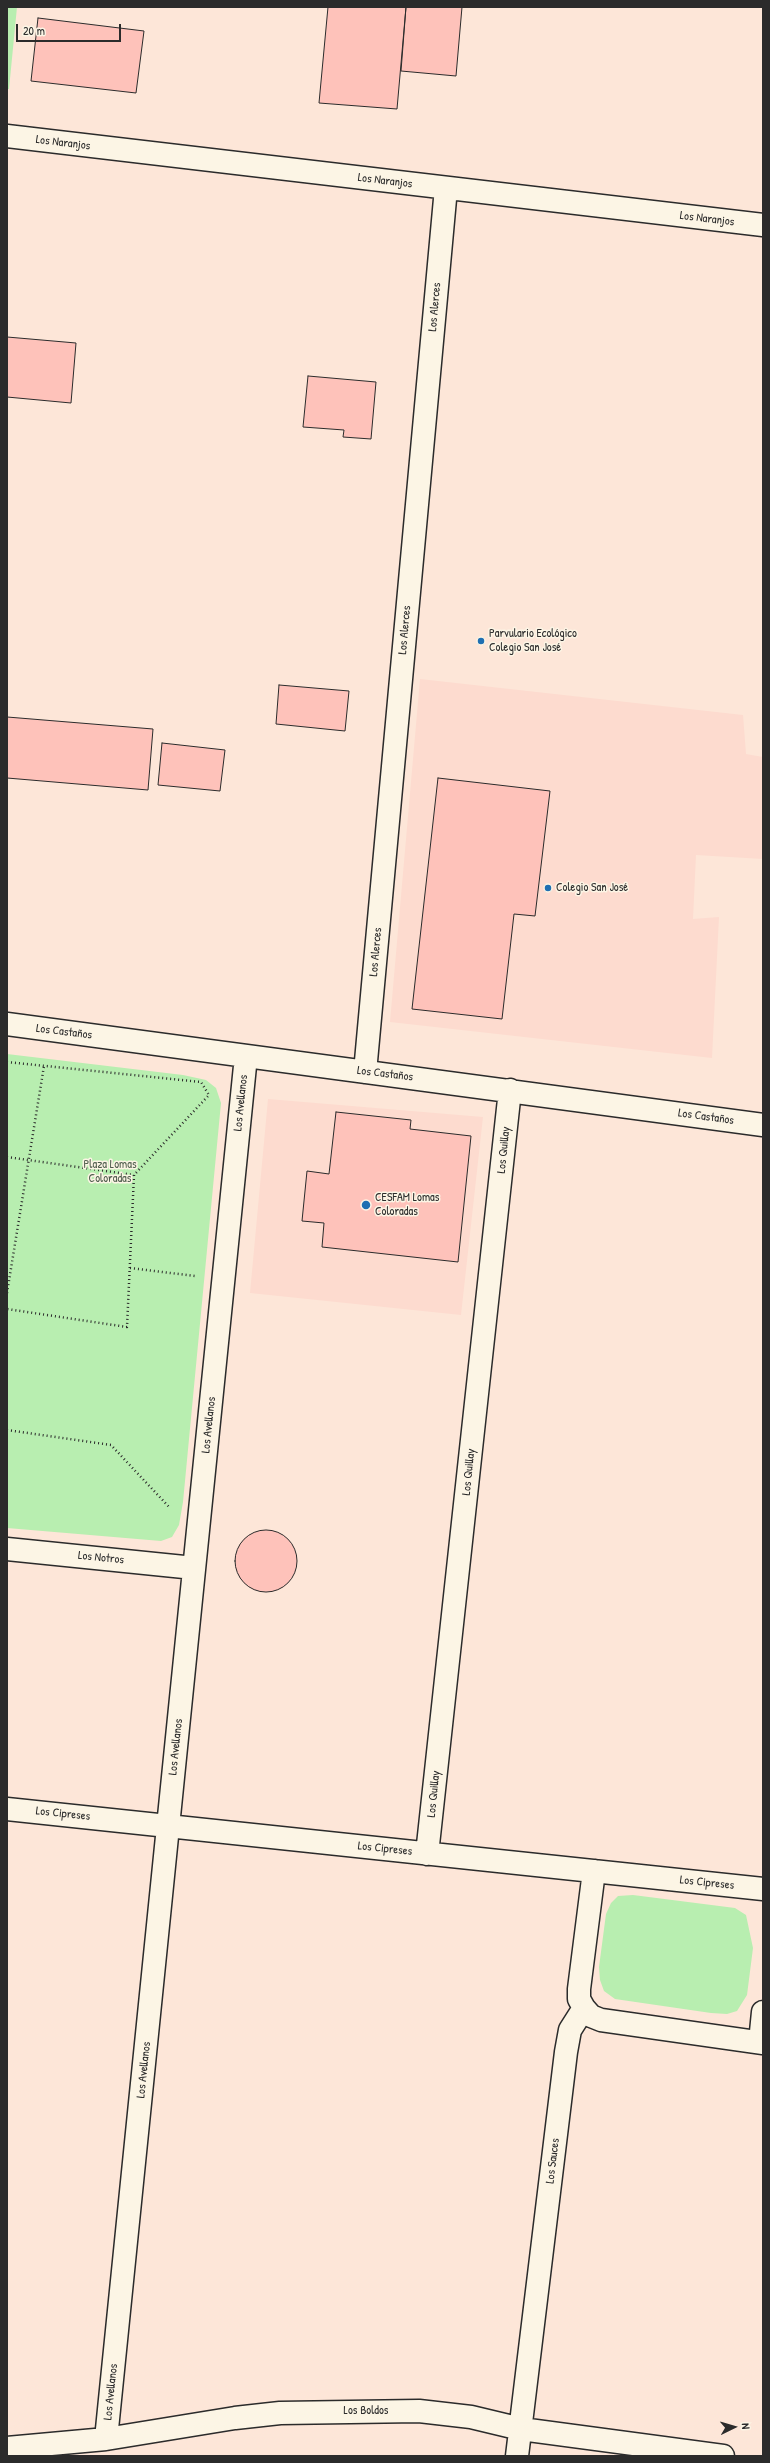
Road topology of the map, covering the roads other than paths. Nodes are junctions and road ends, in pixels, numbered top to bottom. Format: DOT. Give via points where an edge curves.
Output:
graph roads {
  1 [pos="7,136"];
  2 [pos="446,188"];
  3 [pos="763,225"];
  4 [pos="7,1024"];
  5 [pos="246,1056"];
  6 [pos="365,1072"];
  7 [pos="510,1090"];
  8 [pos="763,1125"];
  9 [pos="7,1549"];
  10 [pos="194,1568"];
  11 [pos="7,1808"];
  12 [pos="169,1826"];
  13 [pos="428,1854"];
  14 [pos="594,1871"];
  15 [pos="763,1889"];
  16 [pos="584,2008"];
  17 [pos="763,2012"];
  18 [pos="762,2042"];
  19 [pos="521,2429"];
  20 [pos="106,2439"];
  21 [pos="7,2448"];
  22 [pos="517,2456"];
  23 [pos="723,2456"];
  1 -- 2 [label="street, Los Naranjos"];
  2 -- 3 [label="street, Los Naranjos"];
  2 -- 6 [label="street, Los Alerces"];
  4 -- 5 [label="street, Los Castaños"];
  5 -- 6 [label="street, Los Castaños"];
  5 -- 10 [label="street, Los Avellanos"];
  6 -- 7 [label="street, Los Castaños"];
  7 -- 8 [label="street, Los Castaños"];
  7 -- 13 [label="street, Los Quillay"];
  9 -- 10 [label="street, Los Notros"];
  10 -- 12 [label="street, Los Avellanos"];
  11 -- 12 [label="street, Los Cipreses"];
  12 -- 13 [label="street, Los Cipreses"];
  12 -- 20 [label="street, Los Avellanos"];
  13 -- 14 [label="street, Los Cipreses"];
  14 -- 15 [label="street, Los Cipreses"];
  14 -- 16 [label="street" via="579,1989 579,1999"];
  16 -- 18 [label="street" via="591,2016 601,2020"];
  16 -- 19 [label="street, Los Sauces" via="570,2030 566,2052"];
  17 -- 18 [label="street"];
  19 -- 20 [label="street, Los Boldos" via="451,2414 419,2411 321,2411 235,2418"];
  19 -- 22 [label="street, Los Sauces"];
  19 -- 23 [label="street, Los Boldos"];
  20 -- 21 [label="street, Los Boldos"];
}
